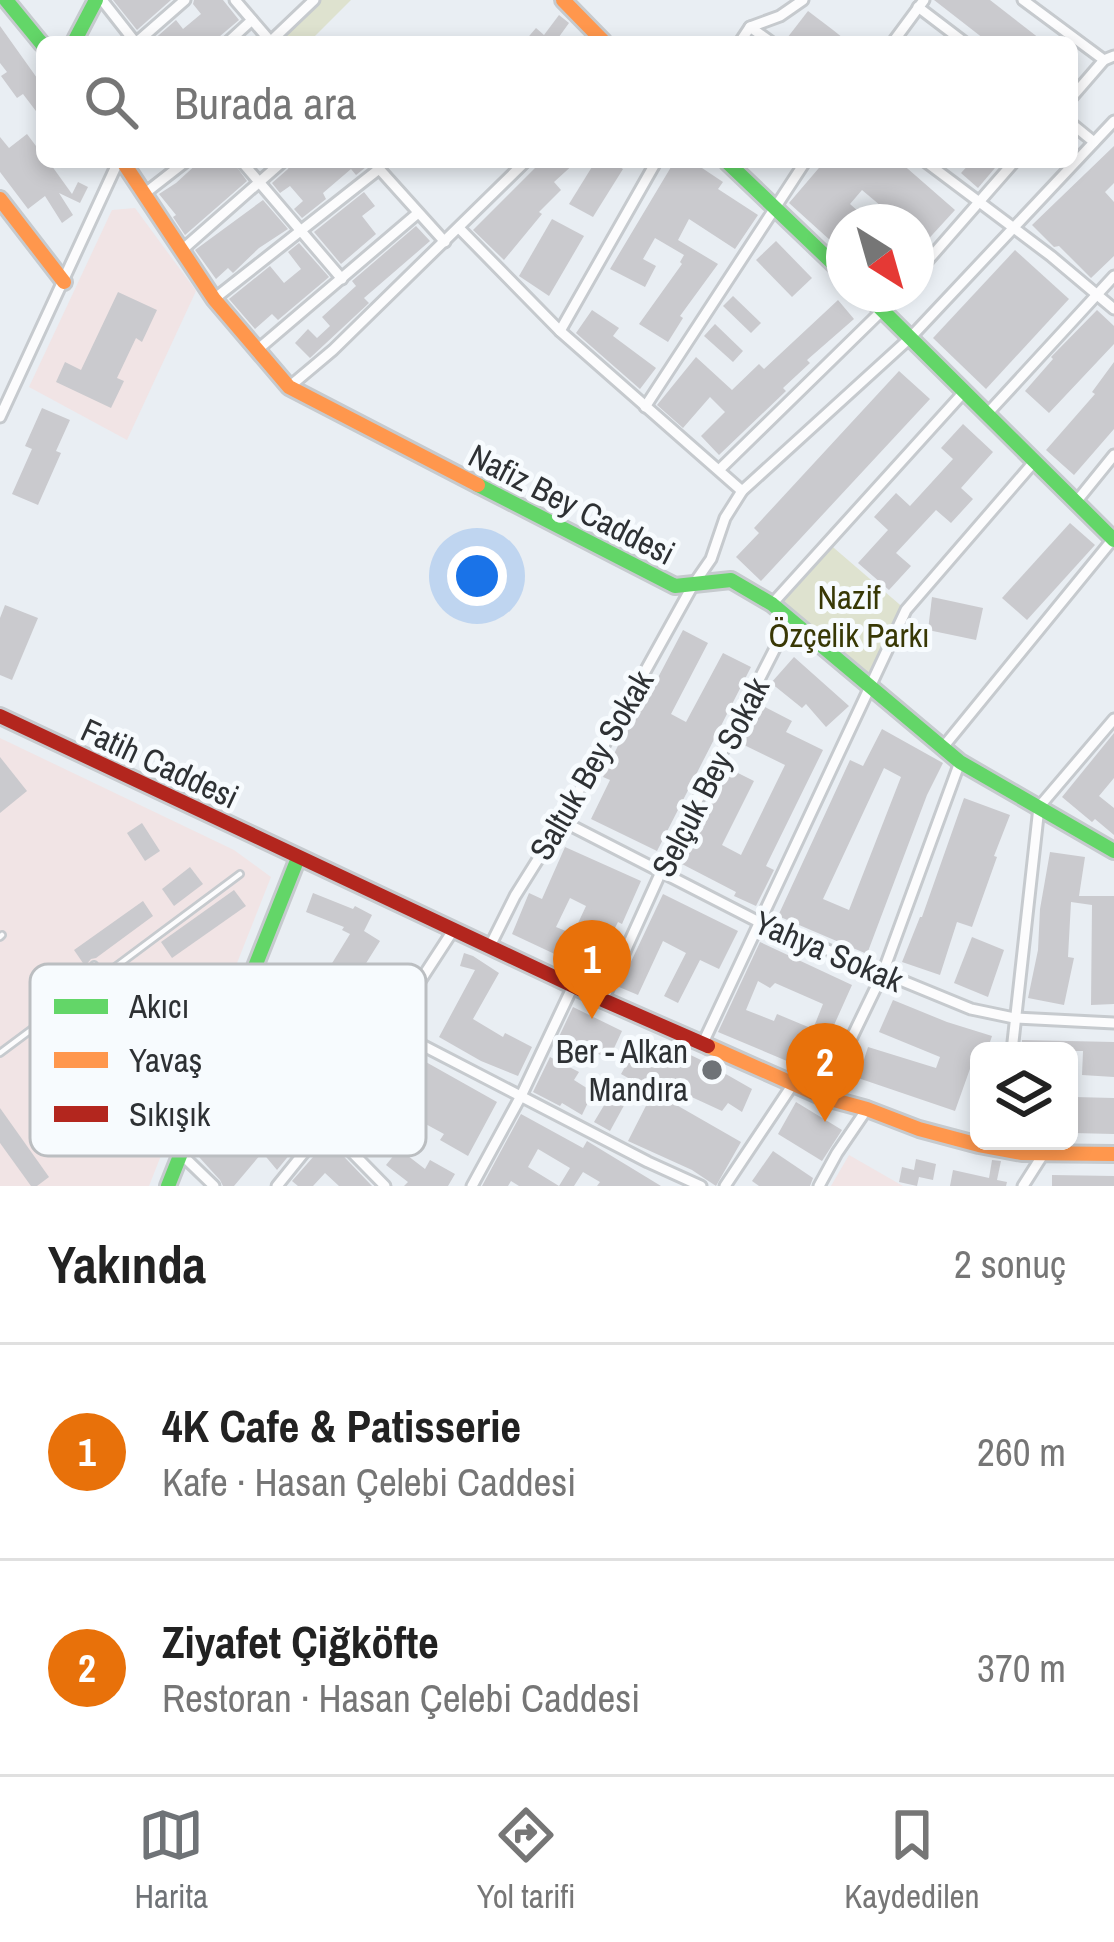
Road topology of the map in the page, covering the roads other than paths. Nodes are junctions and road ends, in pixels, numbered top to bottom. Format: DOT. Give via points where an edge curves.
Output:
graph roads {
  1 [pos="6,0"];
  2 [pos="99,0"];
  3 [pos="185,0"];
  4 [pos="235,0"];
  5 [pos="314,0"];
  6 [pos="563,0"];
  7 [pos="803,0"];
  8 [pos="1023,0"];
  9 [pos="921,4"];
  10 [pos="252,20"];
  11 [pos="750,27"];
  12 [pos="78,36"];
  13 [pos="131,36"];
  14 [pos="143,36"];
  15 [pos="235,36"];
  16 [pos="266,36"];
  17 [pos="277,36"];
  18 [pos="598,36"];
  19 [pos="744,36"];
  20 [pos="763,36"];
  21 [pos="897,36"];
  22 [pos="957,36"];
  23 [pos="1076,36"];
  24 [pos="36,37"];
  25 [pos="1078,37"];
  26 [pos="1109,58"];
  27 [pos="1078,91"];
  28 [pos="1114,121"];
  29 [pos="1078,129"];
  30 [pos="1094,142"];
  31 [pos="1078,159"];
  32 [pos="118,168"];
  33 [pos="125,168"];
  34 [pos="177,168"];
  35 [pos="247,168"];
  36 [pos="276,168"];
  37 [pos="373,168"];
  38 [pos="379,168"];
  39 [pos="519,168"];
  40 [pos="653,168"];
  41 [pos="733,168"];
  42 [pos="801,168"];
  43 [pos="934,168"];
  44 [pos="946,168"];
  45 [pos="1009,168"];
  46 [pos="1070,168"];
  47 [pos="941,174"];
  48 [pos="260,182"];
  49 [pos="144,194"];
  50 [pos="0,200"];
  51 [pos="978,202"];
  52 [pos="773,207"];
  53 [pos="418,213"];
  54 [pos="459,228"];
  55 [pos="1013,229"];
  56 [pos="301,230"];
  57 [pos="445,242"];
  58 [pos="182,250"];
  59 [pos="934,253"];
  60 [pos="826,257"];
  61 [pos="1114,276"];
  62 [pos="342,279"];
  63 [pos="64,292"];
  64 [pos="1096,294"];
  65 [pos="214,299"];
  66 [pos="1114,309"];
  67 [pos="883,312"];
  68 [pos="885,312"];
  69 [pos="560,331"];
  70 [pos="910,338"];
  71 [pos="256,351"];
  72 [pos="289,387"];
  73 [pos="964,392"];
  74 [pos="644,407"];
  75 [pos="987,414"];
  76 [pos="0,416"];
  77 [pos="1114,454"];
  78 [pos="1034,462"];
  79 [pos="719,470"];
  80 [pos="742,491"];
  81 [pos="1076,502"];
  82 [pos="1114,540"];
  83 [pos="711,559"];
  84 [pos="731,580"];
  85 [pos="692,585"];
  86 [pos="772,604"];
  87 [pos="790,619"];
  88 [pos="870,688"];
  89 [pos="0,716"];
  90 [pos="1114,719"];
  91 [pos="944,746"];
  92 [pos="960,762"];
  93 [pos="1039,807"];
  94 [pos="562,821"];
  95 [pos="1114,851"];
  96 [pos="298,858"];
  97 [pos="661,872"];
  98 [pos="240,874"];
  99 [pos="759,922"];
  100 [pos="454,928"];
  101 [pos="490,946"];
  102 [pos="117,964"];
  103 [pos="256,964"];
  104 [pos="426,971"];
  105 [pos="881,975"];
  106 [pos="573,986"];
  107 [pos="603,1000"];
  108 [pos="1014,1018"];
  109 [pos="1114,1023"];
  110 [pos="30,1030"];
  111 [pos="1013,1042"];
  112 [pos="702,1045"];
  113 [pos="426,1047"];
  114 [pos="0,1053"];
  115 [pos="794,1084"];
  116 [pos="521,1096"];
  117 [pos="824,1096"];
  118 [pos="867,1109"];
  119 [pos="970,1139"];
  120 [pos="1029,1150"];
  121 [pos="1044,1153"];
  122 [pos="1114,1154"];
  123 [pos="180,1156"];
  124 [pos="183,1156"];
  125 [pos="301,1156"];
  126 [pos="357,1156"];
  127 [pos="730,1184"];
  128 [pos="168,1186"];
  129 [pos="214,1186"];
  130 [pos="277,1186"];
  131 [pos="385,1186"];
  132 [pos="472,1186"];
  133 [pos="701,1186"];
  134 [pos="819,1186"];
  135 [pos="1023,1186"];
  1 -- 24 [label="street"];
  2 -- 12 [label="street"];
  2 -- 13 [label="street"];
  3 -- 14 [label="street"];
  4 -- 10 [label="street"];
  5 -- 17 [label="street"];
  6 -- 18 [label="street"];
  7 -- 11 [label="street"];
  8 -- 23 [label="street"];
  9 -- 21 [label="street"];
  9 -- 22 [label="street"];
  10 -- 15 [label="street"];
  10 -- 16 [label="street"];
  11 -- 19 [label="street"];
  11 -- 20 [label="street"];
  25 -- 26 [label="street"];
  26 -- 27 [label="street"];
  28 -- 30 [label="street"];
  29 -- 30 [label="street"];
  30 -- 31 [label="street"];
  32 -- 63 [label="street"];
  33 -- 49 [label="street, Nafiz Bey Caddesi"];
  34 -- 49 [label="street"];
  35 -- 48 [label="street"];
  36 -- 48 [label="street"];
  37 -- 56 [label="street"];
  38 -- 53 [label="street"];
  39 -- 54 [label="street"];
  40 -- 69 [label="street"];
  41 -- 52 [label="street"];
  42 -- 52 [label="street"];
  43 -- 47 [label="street"];
  44 -- 47 [label="street"];
  45 -- 51 [label="street"];
  46 -- 55 [label="street"];
  47 -- 51 [label="street"];
  48 -- 56 [label="street"];
  48 -- 58 [label="street"];
  49 -- 58 [label="street, Nafiz Bey Caddesi"];
  50 -- 63 [label="street"];
  51 -- 55 [label="street"];
  51 -- 59 [label="street"];
  52 -- 60 [label="street"];
  52 -- 74 [label="street"];
  53 -- 57 [label="street"];
  53 -- 62 [label="street"];
  54 -- 57 [label="street"];
  54 -- 69 [label="street"];
  55 -- 64 [label="street"];
  55 -- 70 [label="street"];
  56 -- 62 [label="street"];
  56 -- 65 [label="street"];
  57 -- 72 [label="street"];
  58 -- 65 [label="street, Nafiz Bey Caddesi"];
  61 -- 64 [label="street"];
  62 -- 71 [label="street"];
  63 -- 76 [label="street"];
  64 -- 66 [label="street"];
  64 -- 75 [label="street"];
  65 -- 71 [label="street, Nafiz Bey Caddesi"];
  67 -- 79 [label="street"];
  68 -- 70 [label="street"];
  69 -- 74 [label="street"];
  70 -- 73 [label="street"];
  70 -- 80 [label="street"];
  71 -- 72 [label="street, Nafiz Bey Caddesi"];
  72 -- 85 [label="street, Nafiz Bey Caddesi" via="657,579"];
  73 -- 75 [label="street"];
  73 -- 86 [label="street"];
  74 -- 79 [label="street"];
  75 -- 78 [label="street"];
  77 -- 81 [label="street"];
  78 -- 81 [label="street"];
  78 -- 88 [label="street" via="906,610"];
  79 -- 80 [label="street"];
  80 -- 83 [label="street, Saltuk Bey Sokak"];
  81 -- 82 [label="street"];
  82 -- 91 [label="street"];
  83 -- 84 [label="street"];
  83 -- 85 [label="street, Saltuk Bey Sokak"];
  84 -- 85 [label="street, Nafiz Bey Caddesi"];
  84 -- 86 [label="street"];
  85 -- 94 [label="street, Saltuk Bey Sokak"];
  86 -- 87 [label="street"];
  87 -- 88 [label="street"];
  87 -- 97 [label="street, Selçuk Bey Sokak"];
  88 -- 91 [label="street"];
  88 -- 99 [label="street"];
  89 -- 96 [label="street, Fatih Caddesi"];
  90 -- 93 [label="street"];
  91 -- 92 [label="street"];
  92 -- 93 [label="street"];
  92 -- 105 [label="street"];
  93 -- 95 [label="street"];
  93 -- 108 [label="street"];
  94 -- 97 [label="street, Yahya Sokak"];
  94 -- 101 [label="street, Saltuk Bey Sokak"];
  96 -- 100 [label="street, Fatih Caddesi"];
  96 -- 103 [label="street"];
  97 -- 99 [label="street, Yahya Sokak"];
  97 -- 107 [label="street, Selçuk Bey Sokak"];
  98 -- 102 [label="lane"];
  99 -- 105 [label="street, Yahya Sokak"];
  99 -- 112 [label="street"];
  100 -- 101 [label="street, Fatih Caddesi"];
  100 -- 104 [label="street"];
  101 -- 106 [label="street, Fatih Caddesi"];
  105 -- 108 [label="street, Yahya Sokak"];
  105 -- 117 [label="street"];
  106 -- 107 [label="street, Fatih Caddesi"];
  106 -- 116 [label="street"];
  107 -- 112 [label="street, Fatih Caddesi"];
  108 -- 109 [label="street, Yahya Sokak"];
  108 -- 111 [label="street"];
  110 -- 114 [label="lane"];
  112 -- 115 [label="street, Fatih Caddesi"];
  113 -- 116 [label="street"];
  115 -- 117 [label="street, Fatih Caddesi"];
  115 -- 127 [label="street"];
  116 -- 132 [label="street"];
  116 -- 133 [label="street"];
  117 -- 118 [label="street, Fatih Caddesi"];
  118 -- 119 [label="street, Fatih Caddesi"];
  118 -- 134 [label="street"];
  120 -- 121 [label="street, Fatih Caddesi"];
  121 -- 122 [label="street, Fatih Caddesi"];
  121 -- 135 [label="street"];
  123 -- 128 [label="street"];
  124 -- 129 [label="street"];
  125 -- 130 [label="street"];
  126 -- 131 [label="street"];
}
